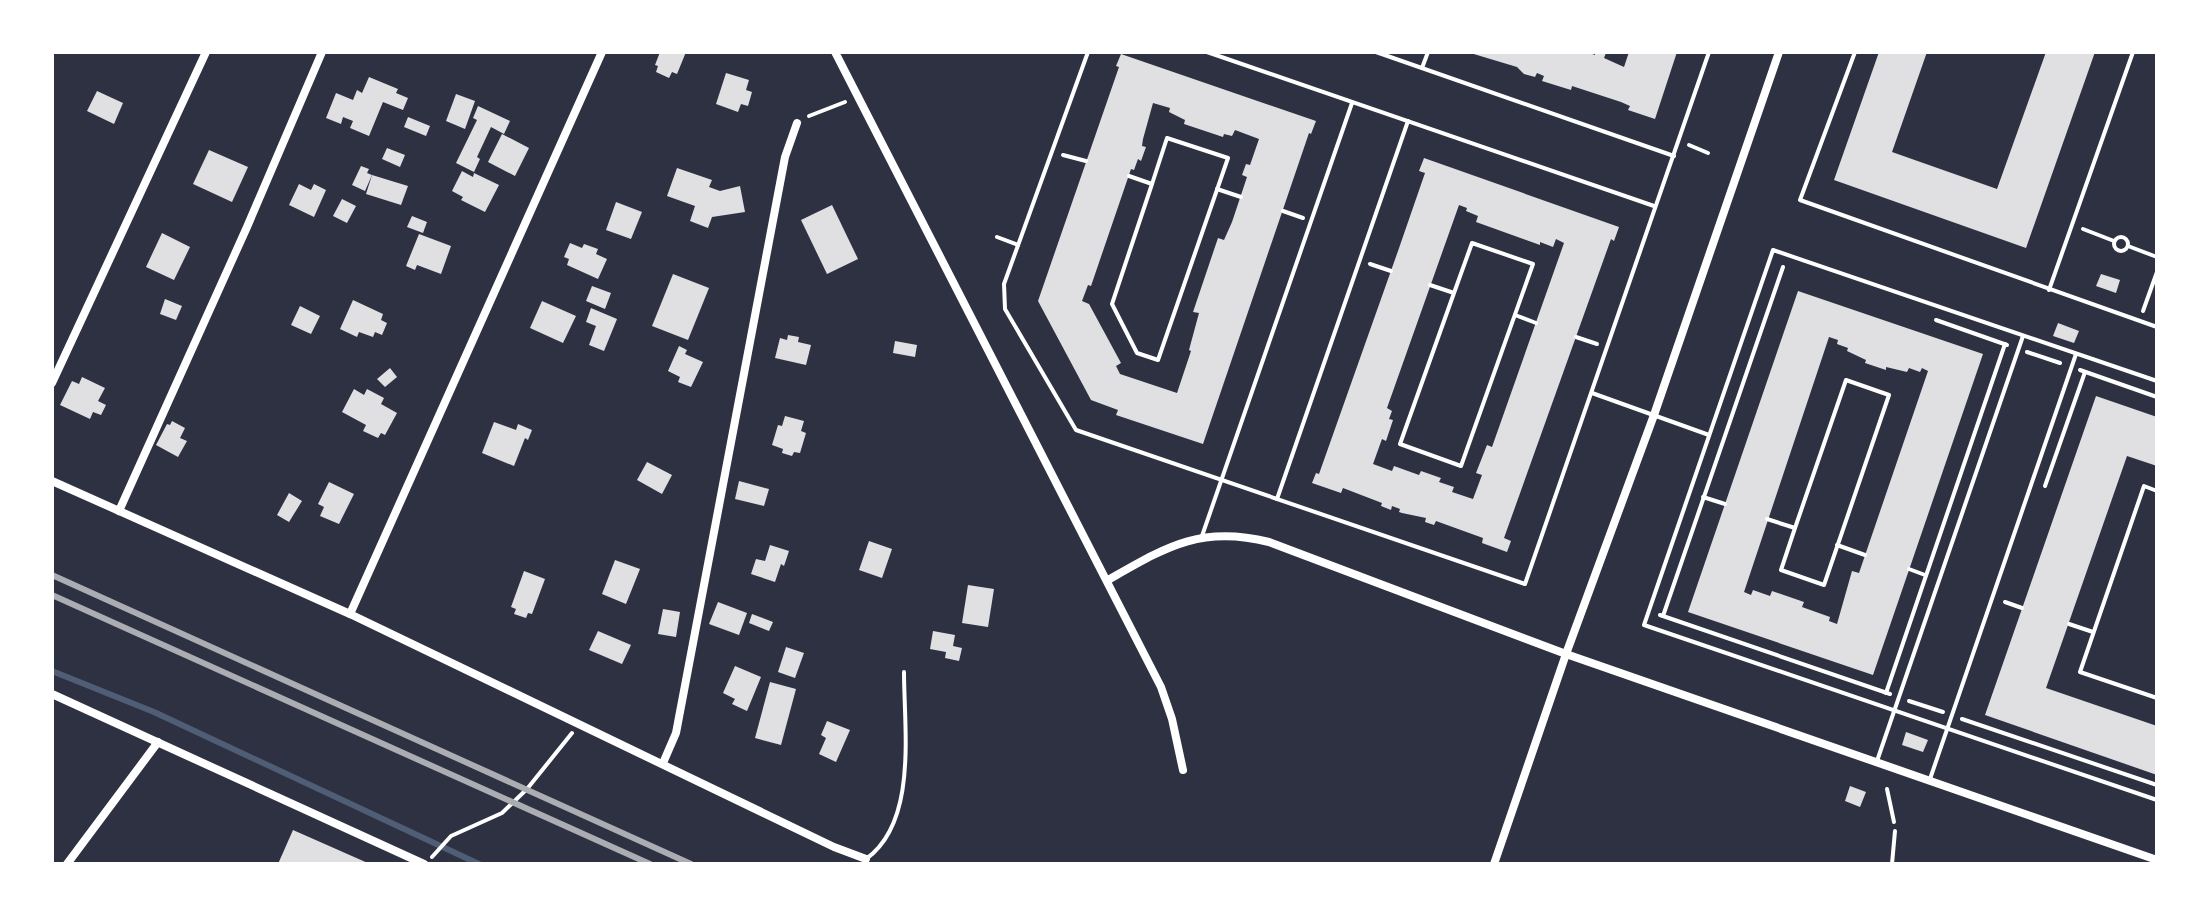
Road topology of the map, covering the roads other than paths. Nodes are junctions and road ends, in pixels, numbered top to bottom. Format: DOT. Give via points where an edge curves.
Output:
graph roads {
  1 [pos="206,52"];
  2 [pos="322,52"];
  3 [pos="602,52"];
  4 [pos="835,52"];
  5 [pos="1088,52"];
  6 [pos="1207,52"];
  7 [pos="1376,52"];
  8 [pos="1428,52"];
  9 [pos="1709,52"];
  10 [pos="1779,52"];
  11 [pos="1855,52"];
  12 [pos="2133,52"];
  13 [pos="1422,68"];
  14 [pos="1352,103"];
  15 [pos="1408,121"];
  16 [pos="797,123"];
  17 [pos="1674,156"];
  18 [pos="1655,207"];
  19 [pos="997,237"];
  20 [pos="1018,245"];
  21 [pos="2049,290"];
  22 [pos="2157,327"];
  23 [pos="2023,336"];
  24 [pos="2076,354"];
  25 [pos="2157,381"];
  26 [pos="52,383"];
  27 [pos="1592,393"];
  28 [pos="1654,415"];
  29 [pos="1709,435"];
  30 [pos="1222,480"];
  31 [pos="52,481"];
  32 [pos="1277,499"];
  33 [pos="119,511"];
  34 [pos="1202,536"];
  35 [pos="1108,580"];
  36 [pos="350,614"];
  37 [pos="1566,654"];
  38 [pos="904,672"];
  39 [pos="52,694"];
  40 [pos="1895,710"];
  41 [pos="1948,728"];
  42 [pos="158,742"];
  43 [pos="1877,761"];
  44 [pos="663,763"];
  45 [pos="1183,770"];
  46 [pos="1930,780"];
  47 [pos="2157,800"];
  48 [pos="1895,831"];
  49 [pos="866,859"];
  50 [pos="2157,860"];
  51 [pos="67,864"];
  52 [pos="424,864"];
  53 [pos="1494,864"];
  54 [pos="1892,864"];
  1 -- 26 [label="street"];
  2 -- 33 [label="street"];
  3 -- 36 [label="street"];
  4 -- 35 [label="street"];
  5 -- 20 [label="lane"];
  6 -- 14 [label="lane"];
  7 -- 13 [label="lane"];
  8 -- 13 [label="lane"];
  9 -- 17 [label="lane"];
  10 -- 28 [label="street"];
  11 -- 21 [label="lane" via="1800,200"];
  12 -- 21 [label="lane"];
  13 -- 17 [label="lane"];
  14 -- 15 [label="lane"];
  14 -- 30 [label="lane"];
  15 -- 18 [label="lane"];
  15 -- 32 [label="lane"];
  16 -- 44 [label="street" via="785,157 676,733"];
  17 -- 18 [label="lane"];
  18 -- 27 [label="lane"];
  19 -- 20 [label="lane"];
  20 -- 30 [label="lane" via="1004,284 1005,309 1076,430"];
  21 -- 22 [label="lane"];
  23 -- 24 [label="lane"];
  23 -- 29 [label="lane" via="1773,250"];
  23 -- 40 [label="lane"];
  24 -- 25 [label="lane"];
  24 -- 41 [label="lane"];
  27 -- 28 [label="lane"];
  27 -- 32 [label="lane" via="1525,584"];
  28 -- 29 [label="lane"];
  28 -- 37 [label="street"];
  29 -- 40 [label="lane" via="1644,625"];
  30 -- 32 [label="lane"];
  30 -- 34 [label="lane"];
  31 -- 33 [label="street"];
  33 -- 36 [label="street"];
  34 -- 35 [label="street" via="1169,547"];
  34 -- 37 [label="street" via="1269,542"];
  35 -- 45 [label="street" via="1161,687"];
  36 -- 44 [label="street"];
  37 -- 43 [label="street"];
  37 -- 53 [label="street"];
  38 -- 49 [label="lane" via="904,789 891,832"];
  39 -- 42 [label="street"];
  40 -- 41 [label="lane"];
  40 -- 43 [label="lane"];
  41 -- 46 [label="lane"];
  41 -- 47 [label="lane"];
  42 -- 51 [label="street"];
  42 -- 52 [label="street"];
  43 -- 46 [label="street"];
  44 -- 49 [label="street"];
  46 -- 50 [label="street"];
  48 -- 54 [label="lane"];
}
